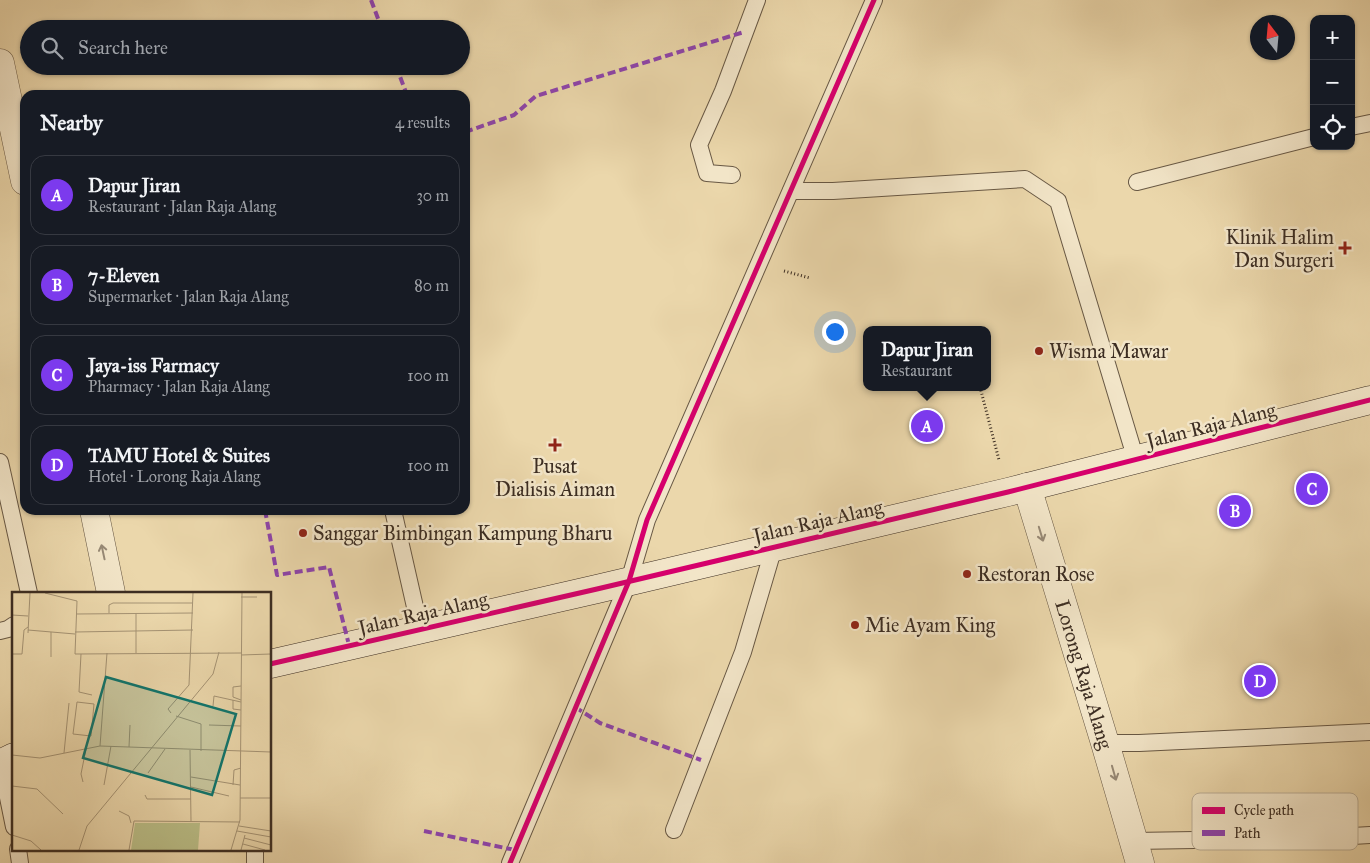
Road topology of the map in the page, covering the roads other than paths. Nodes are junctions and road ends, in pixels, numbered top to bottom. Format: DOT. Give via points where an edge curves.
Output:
graph roads {
  1 [pos="757,0"];
  2 [pos="874,0"];
  3 [pos="0,63"];
  4 [pos="1370,122"];
  5 [pos="1355,126"];
  6 [pos="1310,138"];
  7 [pos="20,157"];
  8 [pos="732,176"];
  9 [pos="1137,182"];
  10 [pos="791,191"];
  11 [pos="1370,400"];
  12 [pos="1136,460"];
  13 [pos="0,462"];
  14 [pos="1018,490"];
  15 [pos="95,515"];
  16 [pos="394,515"];
  17 [pos="774,547"];
  18 [pos="629,581"];
  19 [pos="30,592"];
  20 [pos="112,592"];
  21 [pos="12,626"];
  22 [pos="420,629"];
  23 [pos="0,631"];
  24 [pos="271,664"];
  25 [pos="1370,732"];
  26 [pos="1105,743"];
  27 [pos="5,761"];
  28 [pos="12,812"];
  29 [pos="674,830"];
  30 [pos="1192,848"];
  31 [pos="18,850"];
  32 [pos="255,850"];
  33 [pos="1136,852"];
  34 [pos="20,863"];
  35 [pos="255,863"];
  36 [pos="510,863"];
  1 -- 8 [label="lane" via="699,146 707,173"];
  2 -- 10 [label="lane"];
  3 -- 7 [label="street"];
  4 -- 5 [label="lane"];
  6 -- 9 [label="lane"];
  10 -- 12 [label="lane" via="1025,179 1058,201"];
  10 -- 18 [label="lane" via="647,520"];
  11 -- 12 [label="street, Jalan Raja Alang"];
  12 -- 14 [label="street, Jalan Raja Alang"];
  13 -- 19 [label="lane"];
  14 -- 17 [label="street, Jalan Raja Alang"];
  14 -- 26 [label="street, Lorong Raja Alang, one-way"];
  20 -- 15 [label="street, one-way"];
  16 -- 22 [label="lane"];
  17 -- 18 [label="street, Jalan Raja Alang"];
  17 -- 29 [label="lane" via="743,652"];
  18 -- 22 [label="street, Jalan Raja Alang"];
  18 -- 36 [label="lane"];
  21 -- 23 [label="lane"];
  22 -- 24 [label="street, Jalan Raja Alang"];
  25 -- 26 [label="lane"];
  26 -- 33 [label="street, Lorong Raja Alang, one-way"];
  27 -- 28 [label="lane"];
  30 -- 33 [label="lane"];
  31 -- 34 [label="lane"];
  32 -- 35 [label="lane"];
}
